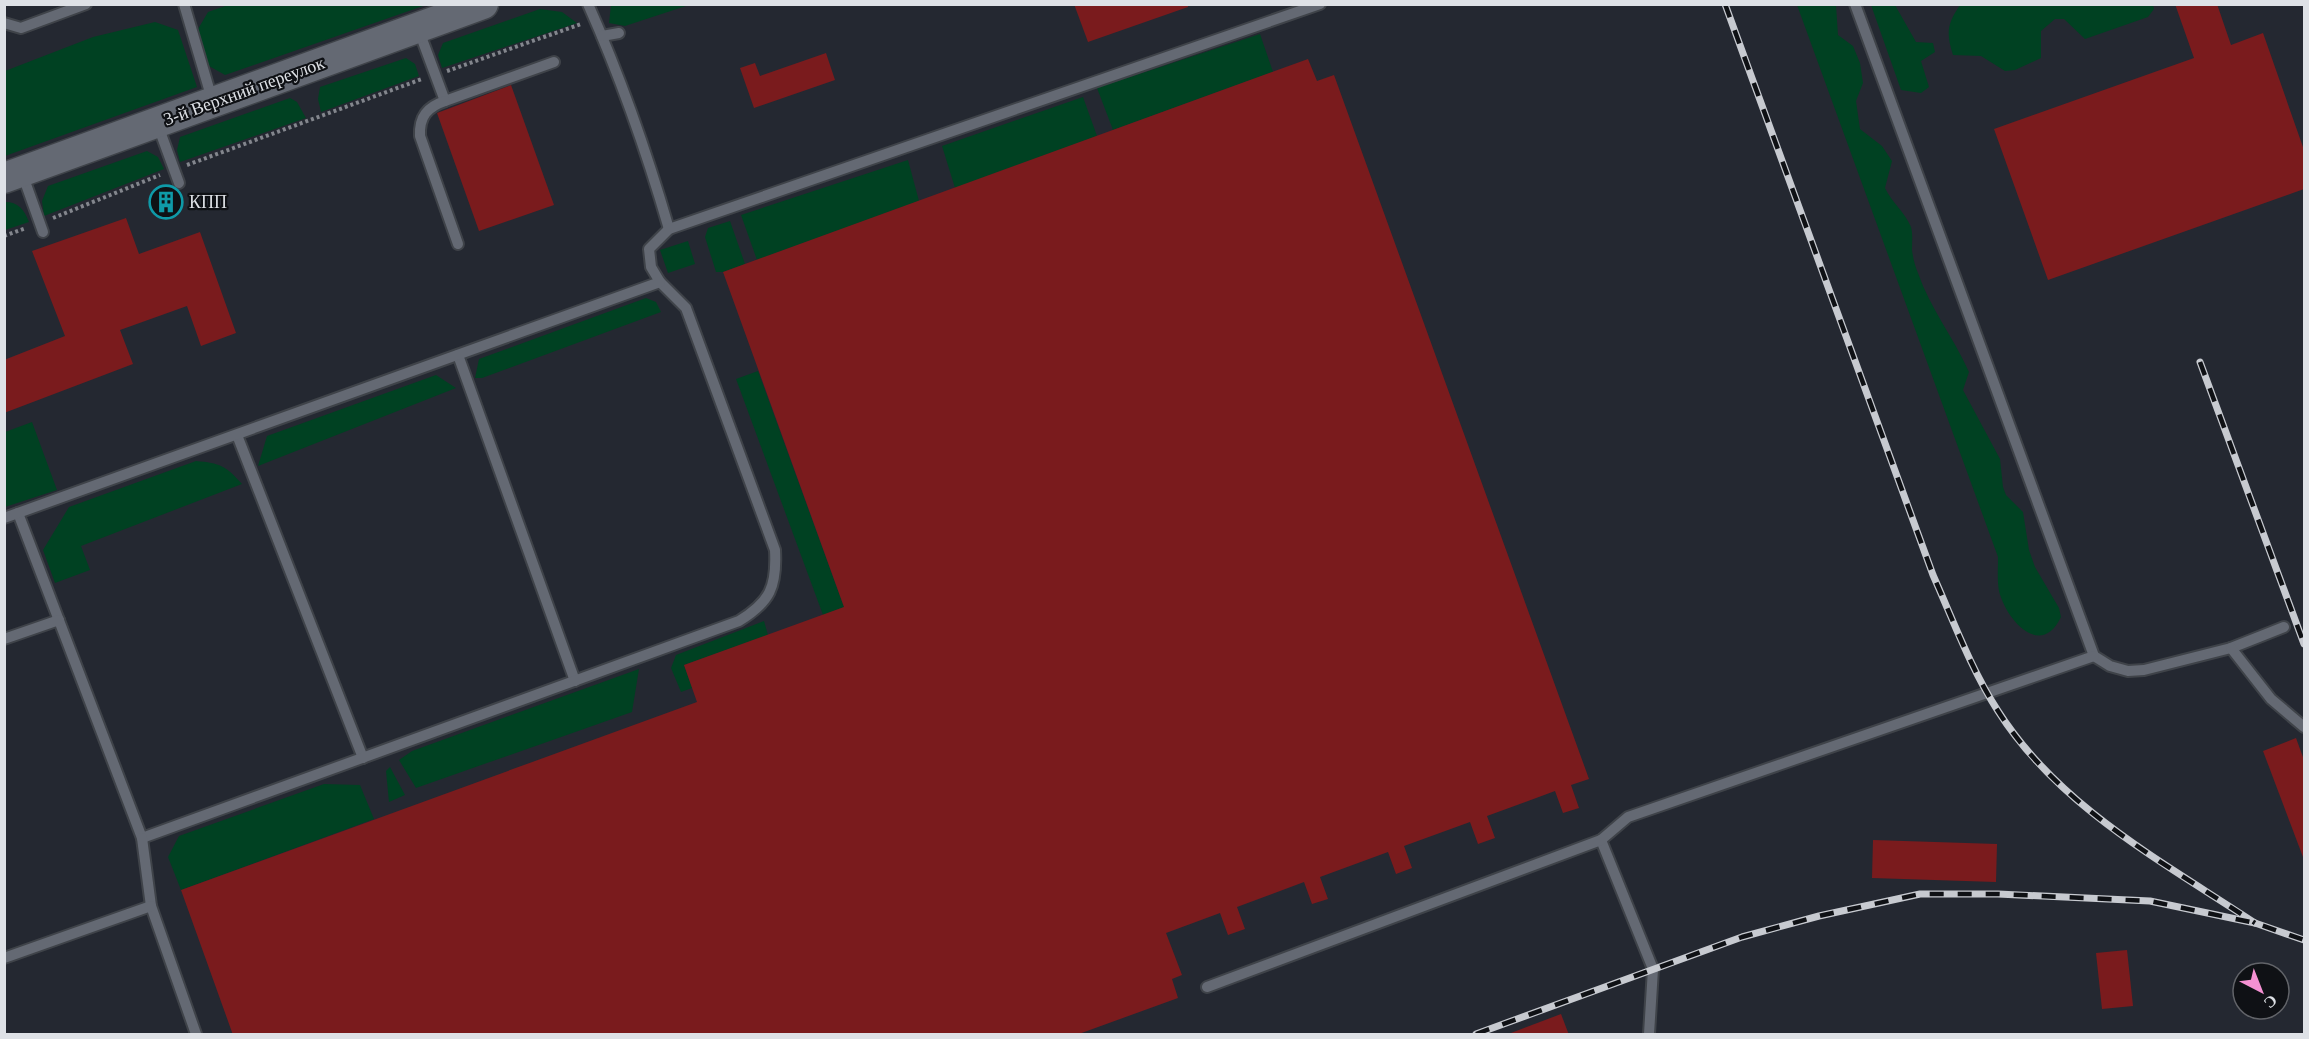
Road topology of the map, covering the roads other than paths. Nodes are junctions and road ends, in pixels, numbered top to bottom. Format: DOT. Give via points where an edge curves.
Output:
graph roads {
  1 [pos="86,4"];
  2 [pos="184,4"];
  3 [pos="483,4"];
  4 [pos="588,4"];
  5 [pos="1320,4"];
  6 [pos="1855,4"];
  7 [pos="4,23"];
  8 [pos="417,28"];
  9 [pos="619,33"];
  10 [pos="602,36"];
  11 [pos="554,62"];
  12 [pos="445,101"];
  13 [pos="213,102"];
  14 [pos="157,123"];
  15 [pos="13,175"];
  16 [pos="180,183"];
  17 [pos="41,228"];
  18 [pos="669,229"];
  19 [pos="458,244"];
  20 [pos="660,282"];
  21 [pos="458,355"];
  22 [pos="237,435"];
  23 [pos="18,513"];
  24 [pos="4,518"];
  25 [pos="59,620"];
  26 [pos="2284,627"];
  27 [pos="4,639"];
  28 [pos="2231,648"];
  29 [pos="2094,656"];
  30 [pos="575,681"];
  31 [pos="2304,727"];
  32 [pos="363,758"];
  33 [pos="142,838"];
  34 [pos="1601,840"];
  35 [pos="151,906"];
  36 [pos="4,958"];
  37 [pos="1206,987"];
  38 [pos="196,1035"];
  39 [pos="1649,1035"];
  1 -- 7 [label="lane" via="21,28"];
  2 -- 13 [label="lane"];
  3 -- 8 [label="street, 3-й Верхний переулок"];
  4 -- 10 [label="lane"];
  5 -- 18 [label="lane"];
  6 -- 29 [label="lane"];
  8 -- 12 [label="lane"];
  8 -- 13 [label="street, 3-й Верхний переулок"];
  9 -- 10 [label="lane"];
  10 -- 18 [label="lane"];
  11 -- 12 [label="lane"];
  12 -- 19 [label="lane" via="424,113 420,136"];
  13 -- 14 [label="street, 3-й Верхний переулок"];
  14 -- 15 [label="street, 3-й Верхний переулок"];
  14 -- 16 [label="lane"];
  15 -- 17 [label="lane"];
  18 -- 20 [label="lane" via="649,249 651,267"];
  20 -- 21 [label="lane"];
  20 -- 30 [label="lane" via="686,308 776,550 777,571 771,592 758,610 739,621"];
  21 -- 22 [label="lane"];
  21 -- 30 [label="lane"];
  22 -- 23 [label="lane"];
  22 -- 32 [label="lane"];
  23 -- 24 [label="lane"];
  23 -- 25 [label="lane"];
  25 -- 27 [label="lane"];
  25 -- 33 [label="lane"];
  26 -- 28 [label="lane"];
  28 -- 29 [label="lane" via="2128,671"];
  28 -- 31 [label="lane" via="2271,699"];
  29 -- 34 [label="lane" via="1628,817"];
  30 -- 32 [label="lane"];
  32 -- 33 [label="lane"];
  33 -- 35 [label="lane"];
  34 -- 37 [label="lane"];
  34 -- 39 [label="lane" via="1653,969"];
  35 -- 36 [label="lane"];
  35 -- 38 [label="lane"];
}
